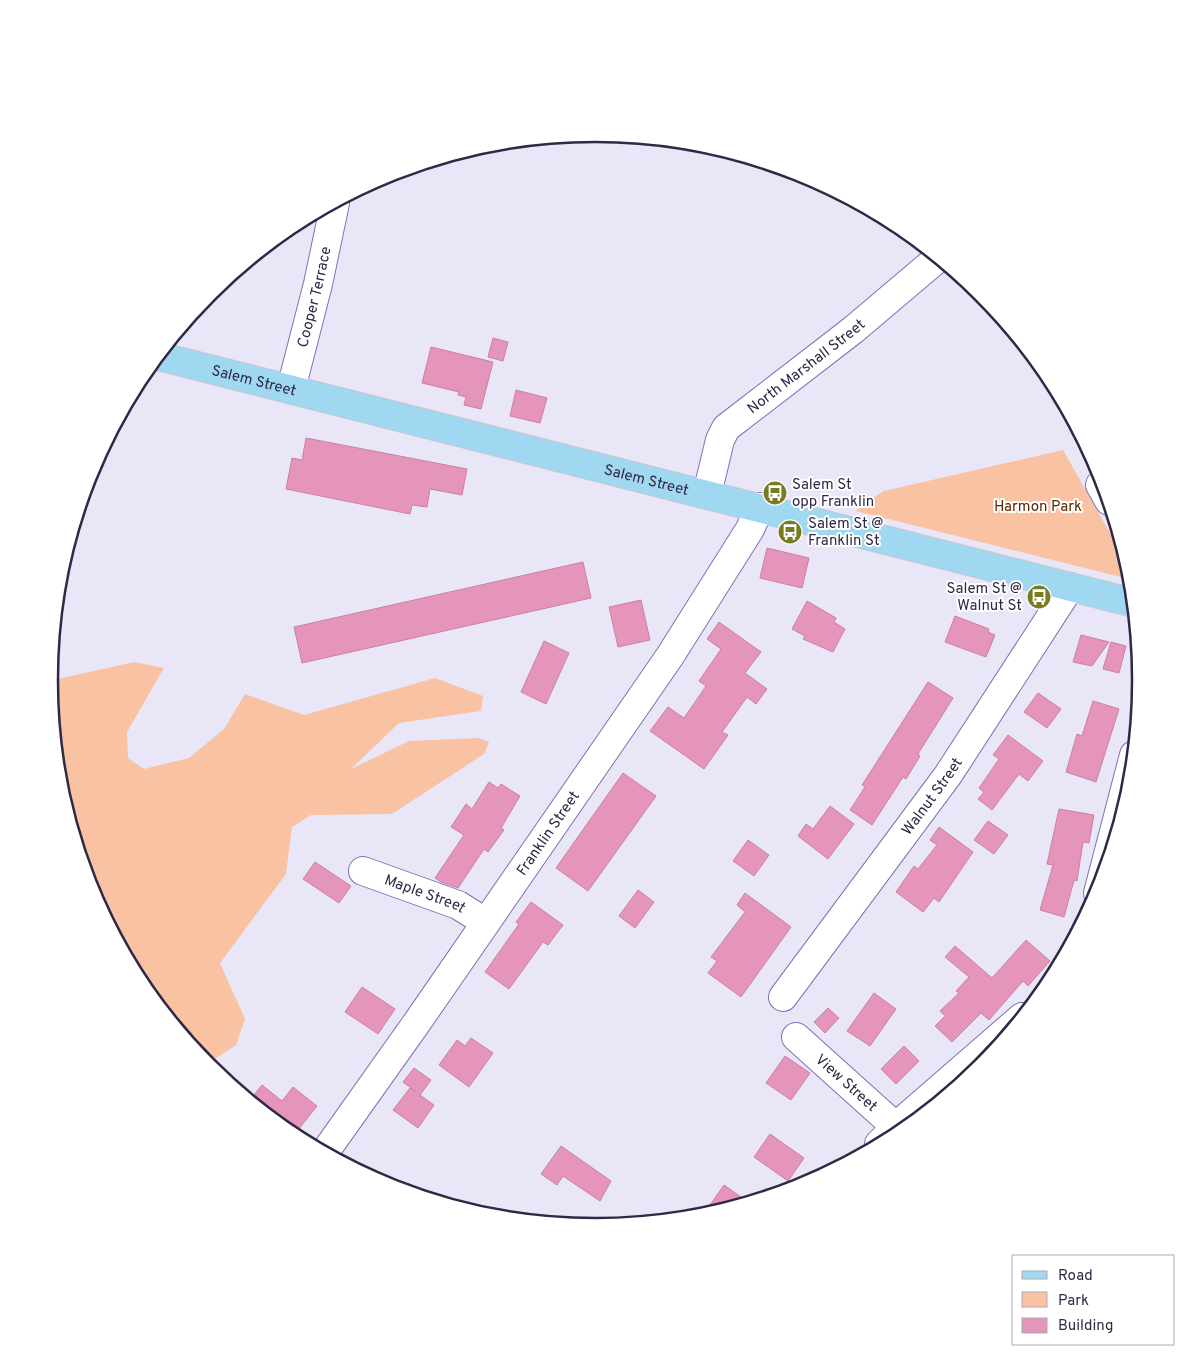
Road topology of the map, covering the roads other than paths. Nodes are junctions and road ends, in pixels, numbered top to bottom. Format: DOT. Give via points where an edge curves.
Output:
graph roads {
  1 [pos="333,211"];
  2 [pos="933,263"];
  3 [pos="165,358"];
  4 [pos="291,389"];
  5 [pos="707,494"];
  6 [pos="760,507"];
  7 [pos="1070,587"];
  8 [pos="1126,601"];
  9 [pos="363,871"];
  10 [pos="485,922"];
  11 [pos="783,997"];
  12 [pos="796,1037"];
  13 [pos="981,1053"];
  14 [pos="921,1107"];
  15 [pos="885,1133"];
  16 [pos="329,1147"];
  1 -- 4 [label="street, Cooper Terrace"];
  2 -- 5 [label="street, North Marshall Street" via="853,330 726,428"];
  3 -- 4 [label="main road, Salem Street"];
  4 -- 5 [label="main road, Salem Street"];
  5 -- 6 [label="main road, Salem Street"];
  6 -- 7 [label="main road, Salem Street"];
  6 -- 10 [label="street, Franklin Street" via="753,524 670,656"];
  7 -- 8 [label="main road, Salem Street"];
  7 -- 11 [label="street, Walnut Street" via="948,775"];
  9 -- 10 [label="street, Maple Street" via="458,905"];
  10 -- 16 [label="street, Franklin Street"];
  12 -- 15 [label="street, View Street"];
  13 -- 14 [label="street"];
}
